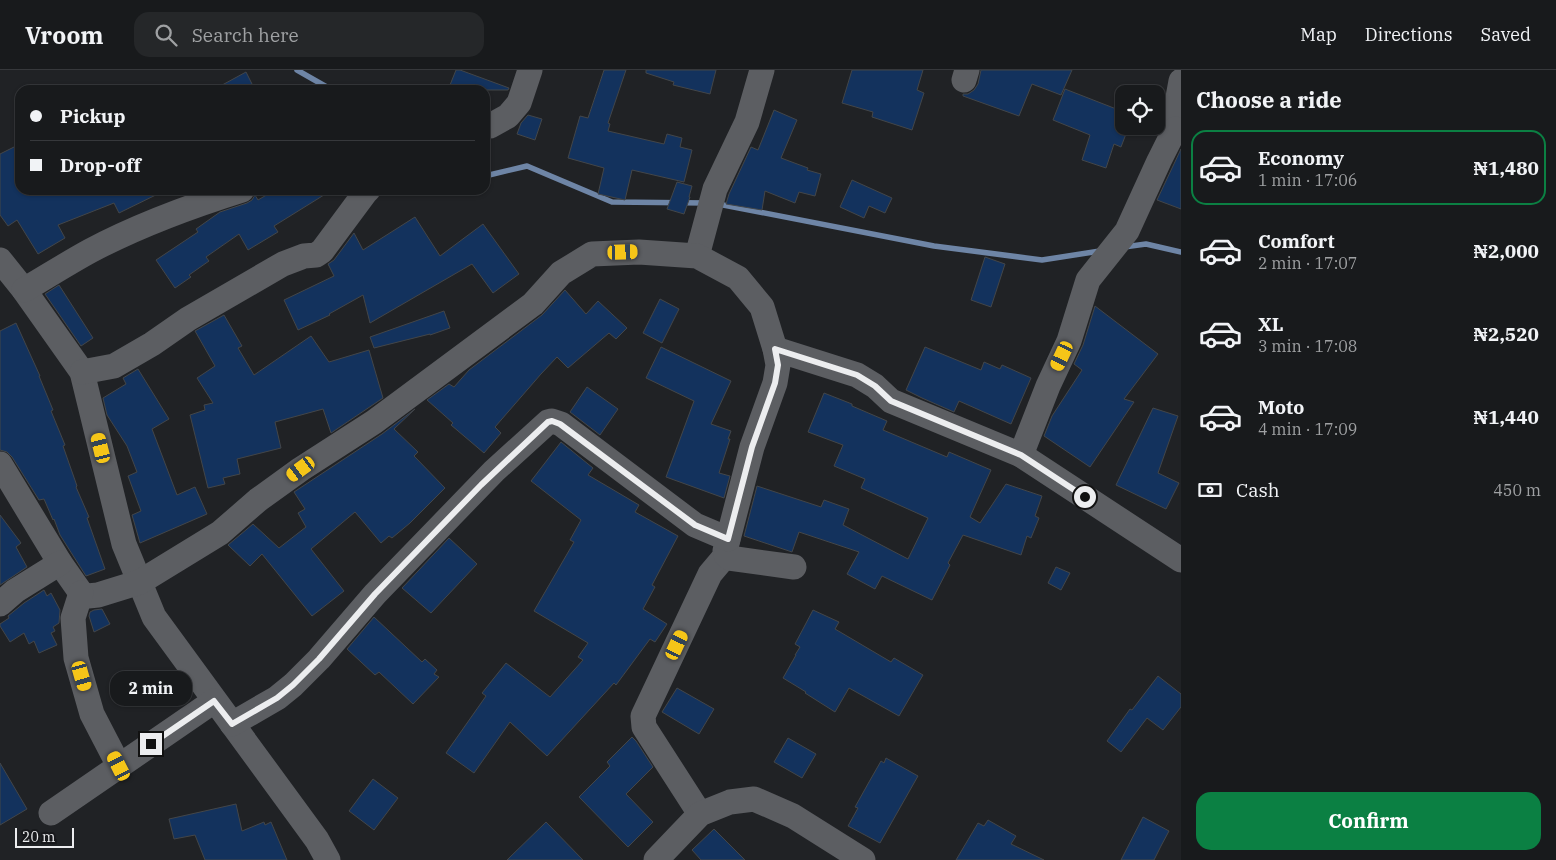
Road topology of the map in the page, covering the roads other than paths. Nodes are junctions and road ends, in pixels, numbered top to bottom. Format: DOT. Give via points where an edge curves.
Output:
graph roads {
  1 [pos="530,70"];
  2 [pos="762,70"];
  3 [pos="1181,81"];
  4 [pos="490,126"];
  5 [pos="1178,130"];
  6 [pos="226,195"];
  7 [pos="364,195"];
  8 [pos="697,256"];
  9 [pos="0,260"];
  10 [pos="24,290"];
  11 [pos="775,349"];
  12 [pos="82,372"];
  13 [pos="1021,455"];
  14 [pos="0,464"];
  15 [pos="727,547"];
  16 [pos="1181,560"];
  17 [pos="60,562"];
  18 [pos="794,567"];
  19 [pos="140,582"];
  20 [pos="81,594"];
  21 [pos="0,604"];
  22 [pos="214,701"];
  23 [pos="232,724"];
  24 [pos="119,766"];
  25 [pos="50,813"];
  26 [pos="700,814"];
  27 [pos="328,860"];
  28 [pos="656,860"];
  29 [pos="863,860"];
  1 -- 4 [label="street" via="519,103 508,116"];
  2 -- 8 [label="street" via="747,122 715,189"];
  3 -- 5 [label="street" via="1172,125"];
  5 -- 13 [label="street" via="1159,161 1127,231 1088,280 1069,341"];
  6 -- 10 [label="street" via="91,250"];
  7 -- 12 [label="street" via="316,255 283,264 114,366"];
  8 -- 11 [label="street" via="738,278 762,307"];
  8 -- 19 [label="street" via="639,252 592,254 561,273 533,304 374,422 301,469 220,533"];
  9 -- 10 [label="street"];
  10 -- 12 [label="street"];
  11 -- 13 [label="street" via="857,375 891,401"];
  11 -- 15 [label="street" via="778,365 775,383 752,447"];
  12 -- 19 [label="street" via="124,544"];
  13 -- 16 [label="street"];
  14 -- 17 [label="street"];
  15 -- 18 [label="street" via="729,558"];
  15 -- 23 [label="street" via="560,424 548,422 481,485 375,594 293,685"];
  15 -- 26 [label="street" via="710,574 643,716 644,727"];
  17 -- 20 [label="street"];
  17 -- 21 [label="street"];
  19 -- 20 [label="street" via="98,595"];
  19 -- 22 [label="street" via="154,617"];
  20 -- 24 [label="street" via="73,618 76,658 92,714"];
  22 -- 23 [label="street"];
  22 -- 24 [label="street"];
  23 -- 27 [label="street" via="317,840"];
  24 -- 25 [label="street"];
  26 -- 28 [label="street"];
  26 -- 29 [label="street" via="730,802 754,799 793,816"];
}
